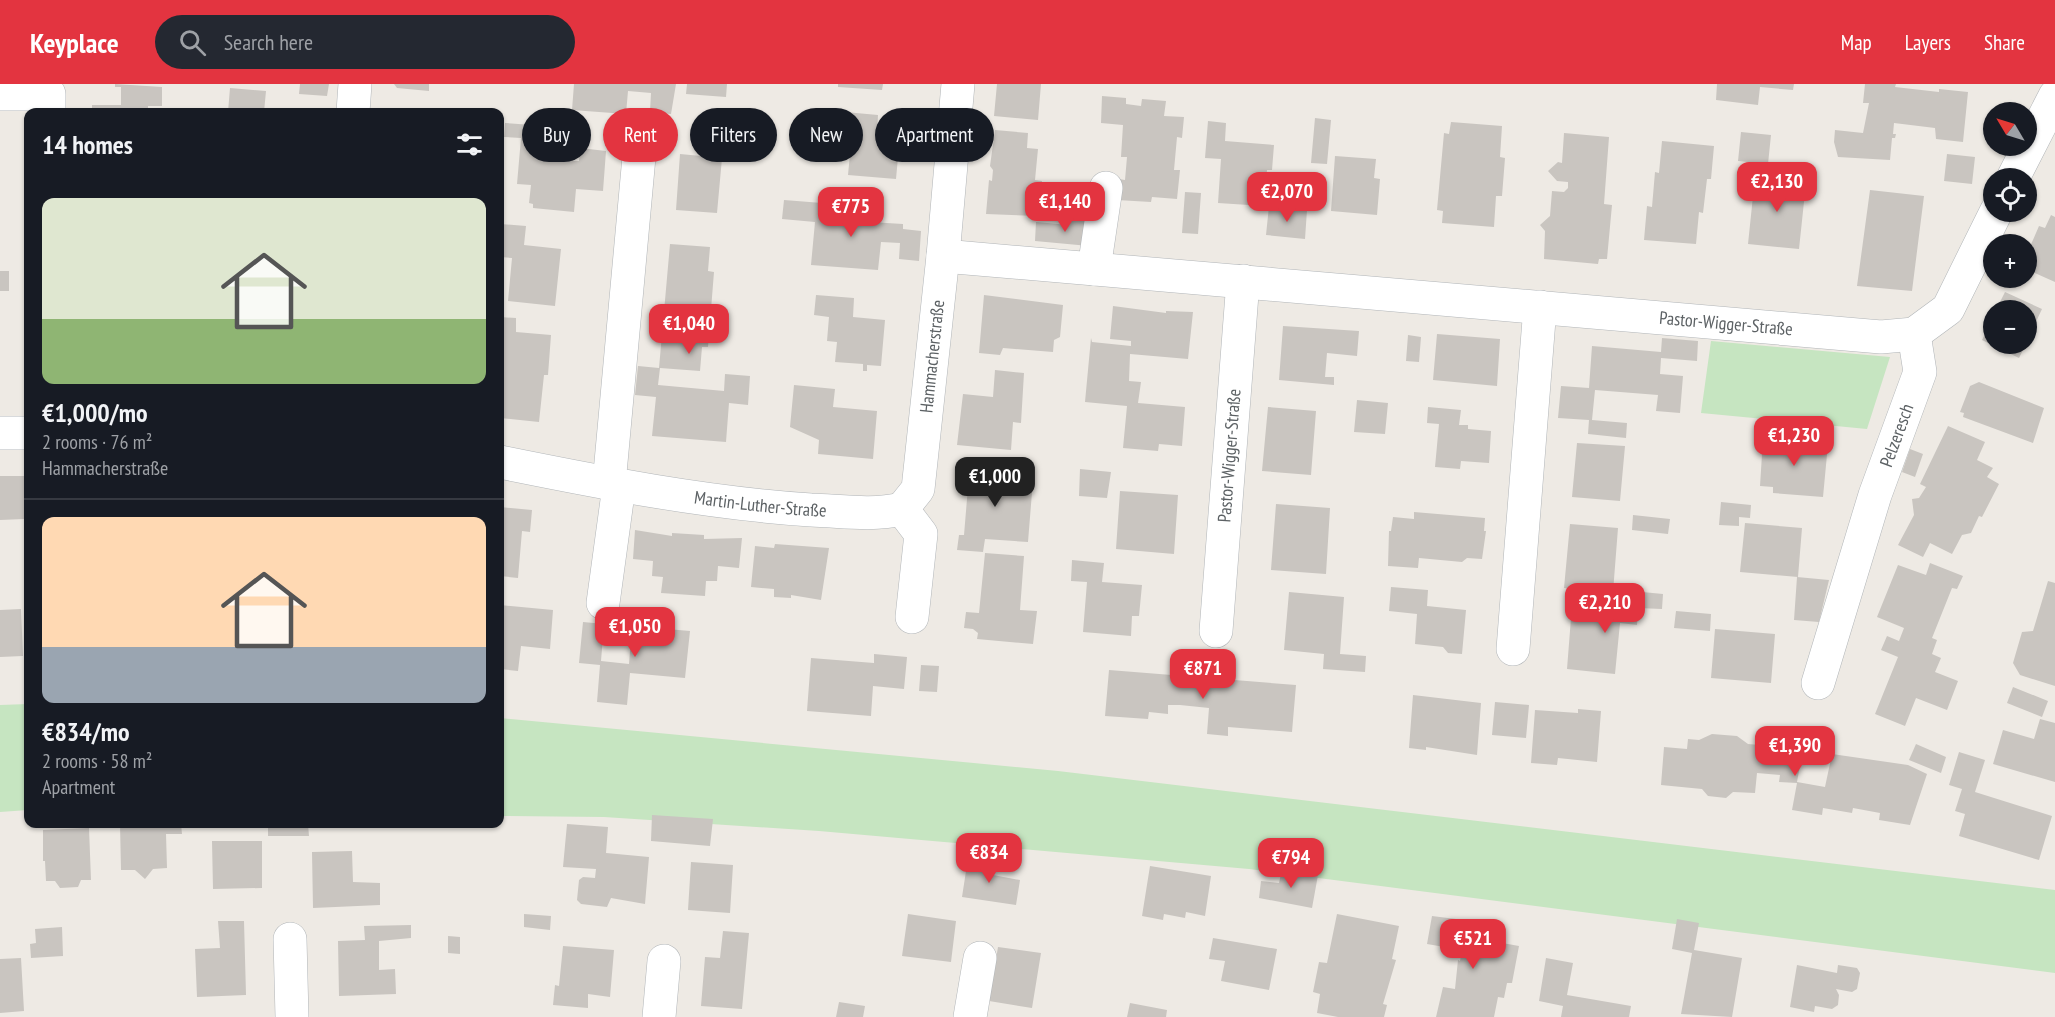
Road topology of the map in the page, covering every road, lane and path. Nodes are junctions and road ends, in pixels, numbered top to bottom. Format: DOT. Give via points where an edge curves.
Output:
graph roads {
  1 [pos="355,84"];
  2 [pos="958,84"];
  3 [pos="0,94"];
  4 [pos="2055,96"];
  5 [pos="49,103"];
  6 [pos="353,108"];
  7 [pos="639,162"];
  8 [pos="2018,168"];
  9 [pos="1106,188"];
  10 [pos="1991,222"];
  11 [pos="943,256"];
  12 [pos="1094,268"];
  13 [pos="1243,281"];
  14 [pos="1540,308"];
  15 [pos="1914,334"];
  16 [pos="0,433"];
  17 [pos="24,433"];
  18 [pos="504,463"];
  19 [pos="614,485"];
  20 [pos="902,509"];
  21 [pos="603,603"];
  22 [pos="912,617"];
  23 [pos="1216,631"];
  24 [pos="1513,649"];
  25 [pos="1818,683"];
  26 [pos="290,939"];
  27 [pos="980,958"];
  28 [pos="664,961"];
  29 [pos="292,1017"];
  30 [pos="659,1017"];
  31 [pos="970,1017"];
  1 -- 6 [label="street"];
  2 -- 11 [label="street, Hammacherstraße"];
  3 -- 5 [label="street"];
  4 -- 8 [label="street"];
  7 -- 19 [label="street"];
  9 -- 12 [label="street"];
  10 -- 15 [label="street" via="1948,309"];
  11 -- 12 [label="street, Pastor-Wigger-Straße"];
  11 -- 20 [label="street, Hammacherstraße" via="918,489"];
  12 -- 13 [label="street, Pastor-Wigger-Straße"];
  13 -- 14 [label="street, Pastor-Wigger-Straße"];
  13 -- 23 [label="street, Pastor-Wigger-Straße"];
  14 -- 15 [label="street, Pastor-Wigger-Straße" via="1881,337"];
  14 -- 24 [label="street"];
  15 -- 25 [label="street, Pelzeresch" via="1920,372 1875,495"];
  16 -- 17 [label="street"];
  18 -- 19 [label="street, Martin-Luther-Straße"];
  19 -- 20 [label="street, Martin-Luther-Straße" via="771,507 882,514"];
  19 -- 21 [label="street"];
  20 -- 22 [label="street" via="921,534"];
  26 -- 29 [label="street"];
  27 -- 31 [label="street"];
  28 -- 30 [label="street"];
}
